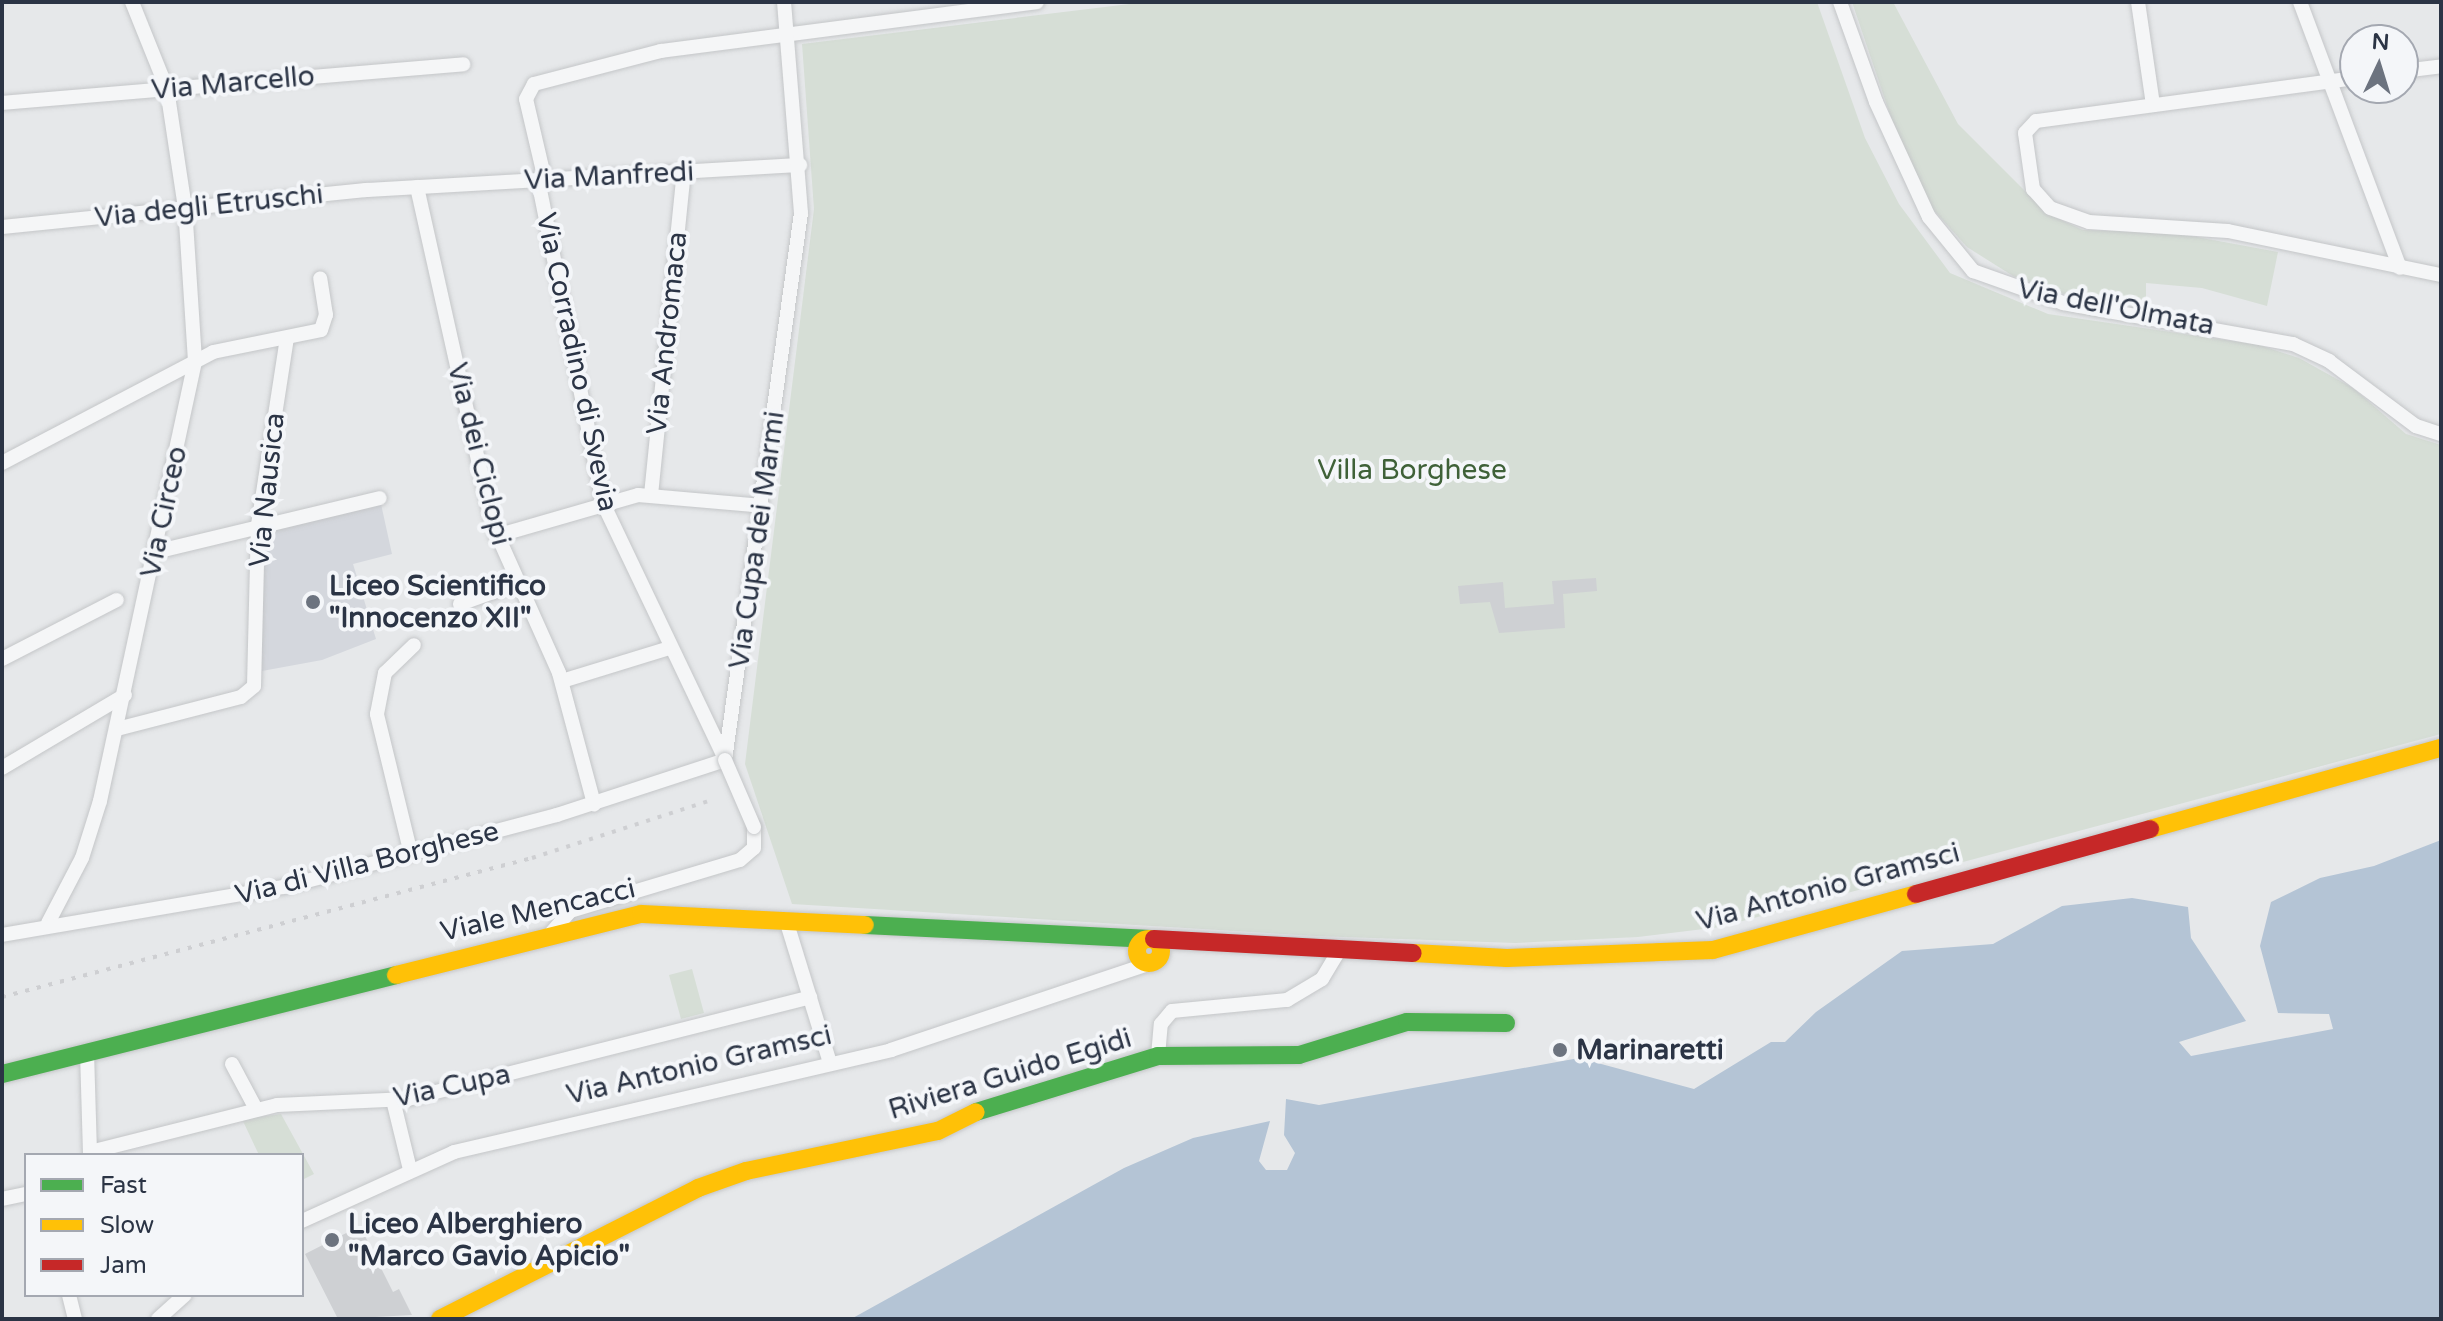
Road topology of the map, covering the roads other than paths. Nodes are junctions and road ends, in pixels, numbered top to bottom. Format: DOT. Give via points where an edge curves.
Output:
graph roads {
  1 [pos="132,2"];
  2 [pos="784,2"];
  3 [pos="1037,2"];
  4 [pos="1840,2"];
  5 [pos="2138,2"];
  6 [pos="2300,2"];
  7 [pos="790,34"];
  8 [pos="463,64"];
  9 [pos="2441,66"];
  10 [pos="2419,69"];
  11 [pos="2339,80"];
  12 [pos="2332,81"];
  13 [pos="167,89"];
  14 [pos="2,103"];
  15 [pos="2153,105"];
  16 [pos="800,165"];
  17 [pos="684,172"];
  18 [pos="542,180"];
  19 [pos="417,187"];
  20 [pos="185,208"];
  21 [pos="2,227"];
  22 [pos="2400,268"];
  23 [pos="2441,275"];
  24 [pos="320,278"];
  25 [pos="287,338"];
  26 [pos="195,361"];
  27 [pos="2441,434"];
  28 [pos="2,463"];
  29 [pos="651,495"];
  30 [pos="380,498"];
  31 [pos="603,503"];
  32 [pos="763,506"];
  33 [pos="258,525"];
  34 [pos="496,536"];
  35 [pos="155,552"];
  36 [pos="518,583"];
  37 [pos="117,600"];
  38 [pos="460,604"];
  39 [pos="414,645"];
  40 [pos="669,648"];
  41 [pos="2,659"];
  42 [pos="562,681"];
  43 [pos="125,695"];
  44 [pos="117,729"];
  45 [pos="2441,748"];
  46 [pos="725,760"];
  47 [pos="2,768"];
  48 [pos="594,804"];
  49 [pos="411,854"];
  50 [pos="786,920"];
  51 [pos="48,923"];
  52 [pos="552,932"];
  53 [pos="2,935"];
  54 [pos="1099,938"];
  55 [pos="1152,939"];
  56 [pos="1212,944"];
  57 [pos="1339,951"];
  58 [pos="1146,958"];
  59 [pos="810,997"];
  60 [pos="1506,1023"];
  61 [pos="87,1052"];
  62 [pos="1158,1056"];
  63 [pos="830,1063"];
  64 [pos="232,1064"];
  65 [pos="2,1074"];
  66 [pos="393,1100"];
  67 [pos="256,1109"];
  68 [pos="90,1153"];
  69 [pos="94,1153"];
  70 [pos="410,1170"];
  71 [pos="24,1194"];
  72 [pos="2,1199"];
  73 [pos="304,1220"];
  74 [pos="70,1297"];
  75 [pos="183,1297"];
  76 [pos="75,1319"];
  77 [pos="158,1319"];
  78 [pos="440,1319"];
  1 -- 13 [label="street, Via Circeo"];
  2 -- 7 [label="street, Via Cupa dei Marmi"];
  3 -- 7 [label="street, Via Corradino di Svevia"];
  4 -- 27 [label="street, Via dell'Olmata" via="1896,149 1937,232 1966,266 2054,301 2286,341 2329,361 2416,426"];
  5 -- 15 [label="street"];
  6 -- 12 [label="street"];
  7 -- 16 [label="street, Via Cupa dei Marmi"];
  7 -- 18 [label="street, Via Corradino di Svevia" via="654,52 534,84 526,99"];
  8 -- 13 [label="street, Via Marcello"];
  9 -- 10 [label="street"];
  11 -- 12 [label="street"];
  12 -- 15 [label="street"];
  12 -- 22 [label="street"];
  13 -- 14 [label="street, Via Marcello"];
  13 -- 20 [label="street, Via Circeo"];
  15 -- 22 [label="street" via="2030,124 2025,137 2038,198 2089,222 2214,229"];
  16 -- 17 [label="street, Via Manfredi"];
  16 -- 32 [label="street, Via Cupa dei Marmi" via="801,213"];
  17 -- 18 [label="street, Via Manfredi"];
  17 -- 29 [label="street, Via Andromaca"];
  18 -- 19 [label="street, Via Manfredi"];
  18 -- 31 [label="street, Via Corradino di Svevia"];
  19 -- 20 [label="street, Via degli Etruschi"];
  19 -- 34 [label="street, Via dei Ciclopi"];
  20 -- 21 [label="street, Via degli Etruschi"];
  20 -- 26 [label="street, Via Circeo"];
  22 -- 23 [label="street"];
  24 -- 25 [label="street" via="326,324"];
  25 -- 26 [label="street" via="227,347"];
  25 -- 33 [label="street, Via Nausica"];
  26 -- 28 [label="street"];
  26 -- 35 [label="street, Via Circeo"];
  29 -- 31 [label="street"];
  29 -- 32 [label="street"];
  30 -- 33 [label="street"];
  31 -- 34 [label="street"];
  31 -- 40 [label="street, Via Corradino di Svevia"];
  32 -- 46 [label="street, Via Cupa dei Marmi"];
  33 -- 35 [label="street"];
  33 -- 44 [label="street, Via Nausica" via="253,690"];
  34 -- 36 [label="street, Via dei Ciclopi"];
  35 -- 43 [label="street, Via Circeo"];
  36 -- 38 [label="street"];
  36 -- 42 [label="street, Via dei Ciclopi"];
  37 -- 41 [label="street"];
  39 -- 49 [label="street" via="385,673 377,714"];
  40 -- 42 [label="street"];
  40 -- 46 [label="street, Via Corradino di Svevia"];
  42 -- 48 [label="street, Via dei Ciclopi"];
  43 -- 44 [label="street, Via Circeo"];
  43 -- 47 [label="street"];
  44 -- 51 [label="street, Via Circeo" via="89,838"];
  45 -- 57 [label="main road, Via Antonio Gramsci" via="1713,950 1522,958"];
  46 -- 48 [label="street, Via di Villa Borghese"];
  46 -- 52 [label="street, bridge" via="754,827 754,848 740,860 570,911"];
  48 -- 49 [label="street, Via di Villa Borghese"];
  49 -- 51 [label="street, Via di Villa Borghese" via="260,892"];
  50 -- 52 [label="main road, Viale Mencacci" via="646,913"];
  50 -- 54 [label="main road, Viale Mencacci"];
  50 -- 59 [label="street"];
  51 -- 53 [label="street, Via di Villa Borghese"];
  52 -- 61 [label="main road, Viale Mencacci"];
  54 -- 55 [label="main road, Viale Mencacci"];
  54 -- 58 [label="main road, Viale Mencacci"];
  55 -- 56 [label="main road, Via Antonio Gramsci"];
  55 -- 58 [label="main road"];
  56 -- 57 [label="main road, Via Antonio Gramsci"];
  56 -- 58 [label="main road, Via Antonio Gramsci"];
  57 -- 62 [label="street, Riviera Guido Egidi" via="1322,979 1287,1000 1172,1011 1161,1024"];
  58 -- 63 [label="street, Via Antonio Gramsci" via="904,1045"];
  59 -- 63 [label="street"];
  59 -- 66 [label="street, Via Cupa"];
  60 -- 62 [label="main road, Riviera Guido Egidi" via="1407,1022 1299,1055"];
  61 -- 65 [label="main road, Viale Mencacci"];
  61 -- 68 [label="street"];
  62 -- 78 [label="main road, Riviera Guido Egidi" via="991,1104 944,1129 704,1185"];
  63 -- 70 [label="street, Via Antonio Gramsci" via="472,1147"];
  64 -- 67 [label="street"];
  66 -- 67 [label="street, Via Cupa" via="330,1098"];
  66 -- 70 [label="street"];
  67 -- 69 [label="street, Via Cupa"];
  70 -- 73 [label="street, Via Antonio Gramsci"];
  71 -- 72 [label="street"];
  74 -- 76 [label="street"];
  75 -- 77 [label="street"];
}
